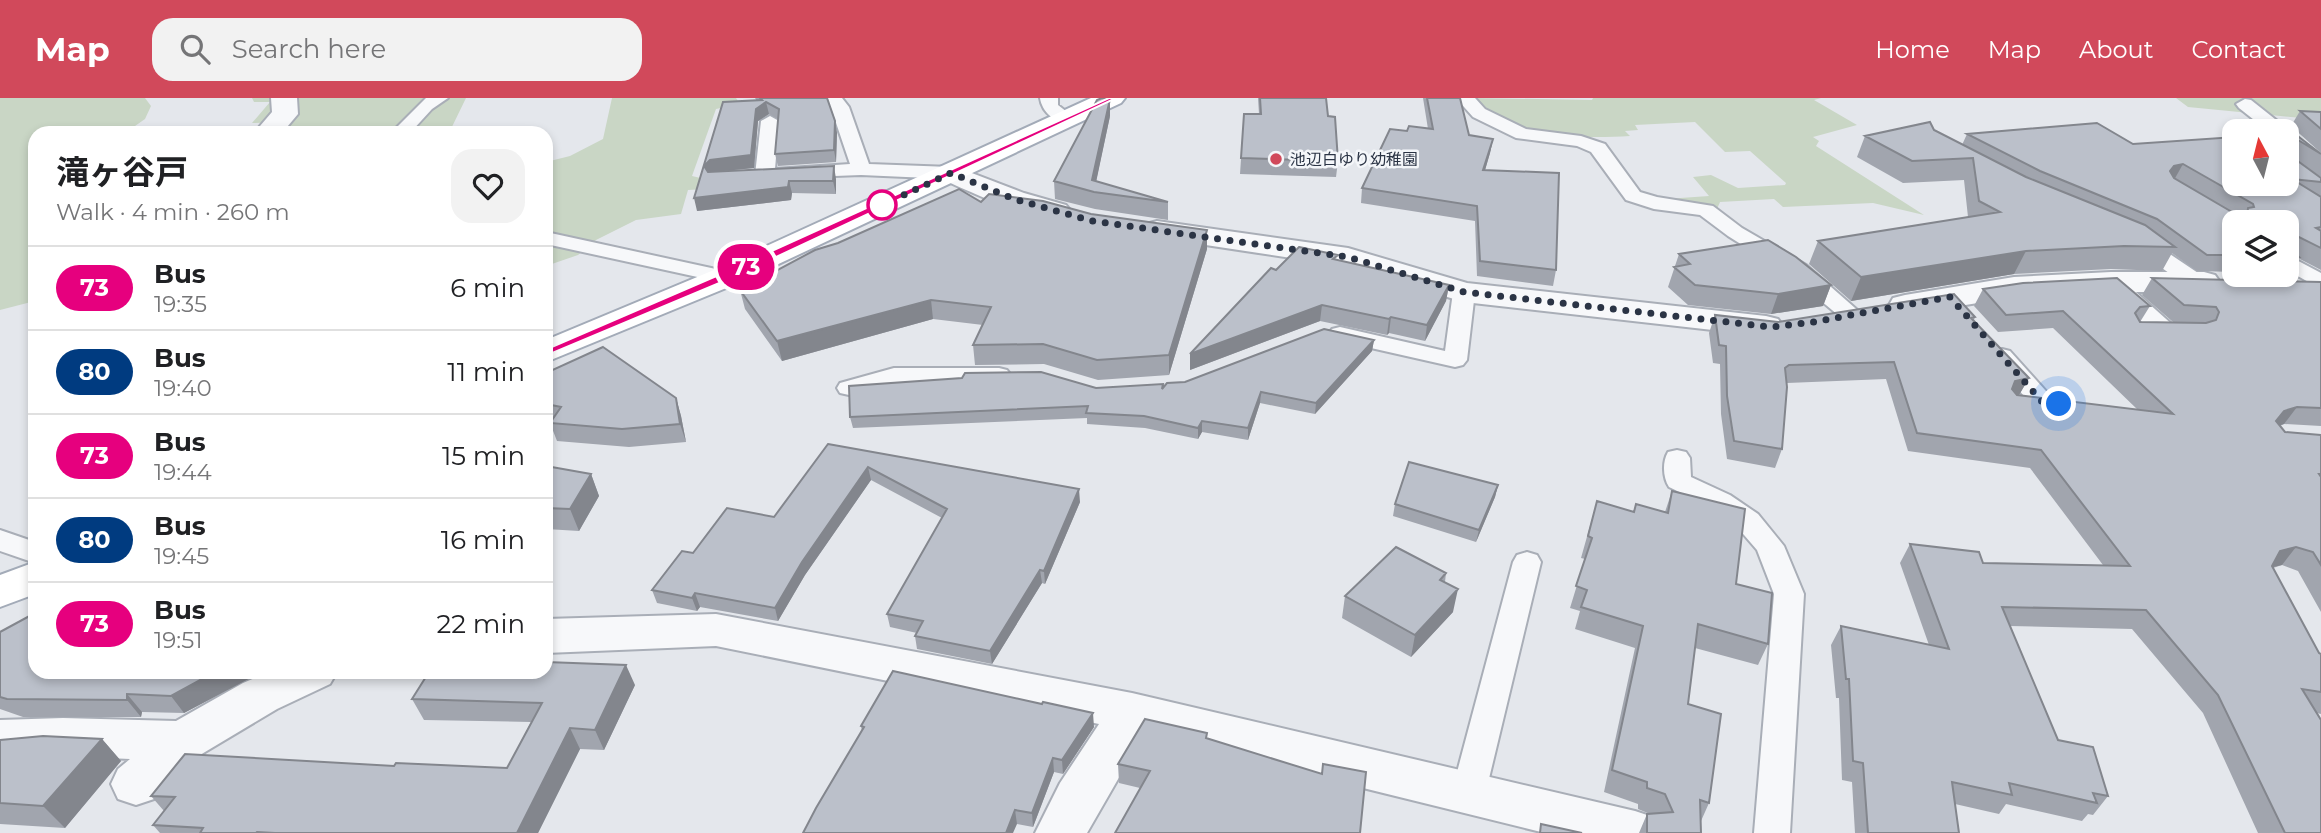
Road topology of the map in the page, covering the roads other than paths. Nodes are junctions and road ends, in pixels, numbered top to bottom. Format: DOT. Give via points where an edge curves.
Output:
graph roads {
  1 [pos="284,98"];
  2 [pos="439,98"];
  3 [pos="833,98"];
  4 [pos="1112,98"];
  5 [pos="1465,98"];
  6 [pos="2245,104"];
  7 [pos="1058,108"];
  8 [pos="2264,119"];
  9 [pos="770,121"];
  10 [pos="274,126"];
  11 [pos="406,126"];
  12 [pos="862,169"];
  13 [pos="951,173"];
  14 [pos="765,175"];
  15 [pos="743,177"];
  16 [pos="1079,217"];
  17 [pos="1133,226"];
  18 [pos="2127,237"];
  19 [pos="553,239"];
  20 [pos="725,276"];
  21 [pos="2299,277"];
  22 [pos="2111,282"];
  23 [pos="2196,282"];
  24 [pos="2222,283"];
  25 [pos="2321,284"];
  26 [pos="1464,292"];
  27 [pos="1852,315"];
  28 [pos="1321,330"];
  29 [pos="2138,332"];
  30 [pos="1984,336"];
  31 [pos="553,349"];
  32 [pos="1018,374"];
  33 [pos="849,388"];
  34 [pos="2017,405"];
  35 [pos="1677,458"];
  36 [pos="0,540"];
  37 [pos="28,550"];
  38 [pos="1527,562"];
  39 [pos="28,580"];
  40 [pos="0,592"];
  41 [pos="553,636"];
  42 [pos="298,679"];
  43 [pos="1132,712"];
  44 [pos="0,740"];
  45 [pos="183,741"];
  46 [pos="136,784"];
  47 [pos="1469,791"];
  48 [pos="1061,833"];
  49 [pos="1635,833"];
  50 [pos="1772,833"];
  1 -- 10 [label="street" via="285,114"];
  2 -- 11 [label="lane"];
  3 -- 12 [label="lane"];
  4 -- 7 [label="main road"];
  5 -- 27 [label="lane" via="1479,113 1522,134 1581,141 1598,148 1633,196 1706,210 1798,270"];
  6 -- 8 [label="lane"];
  7 -- 13 [label="main road"];
  9 -- 14 [label="lane"];
  12 -- 13 [label="lane"];
  12 -- 14 [label="lane"];
  13 -- 16 [label="street" via="1014,199"];
  13 -- 20 [label="main road"];
  14 -- 15 [label="lane"];
  17 -- 26 [label="street" via="1348,257"];
  18 -- 23 [label="lane"];
  19 -- 20 [label="lane"];
  20 -- 31 [label="main road"];
  21 -- 25 [label="street"];
  22 -- 23 [label="street"];
  22 -- 27 [label="street" via="2014,286 1958,307"];
  22 -- 29 [label="lane" via="2176,331"];
  23 -- 24 [label="street"];
  26 -- 27 [label="street" via="1771,327"];
  26 -- 28 [label="lane" via="1455,360"];
  30 -- 34 [label="lane" via="2054,404"];
  32 -- 33 [label="lane" via="894,375"];
  35 -- 50 [label="lane" via="1678,481 1720,501 1770,546 1789,594"];
  36 -- 37 [label="lane"];
  38 -- 47 [label="lane"];
  39 -- 40 [label="main road"];
  41 -- 43 [label="street" via="716,629"];
  42 -- 45 [label="street"];
  43 -- 47 [label="street"];
  43 -- 48 [label="street"];
  44 -- 45 [label="street"];
  45 -- 46 [label="street"];
  47 -- 49 [label="street"];
}
